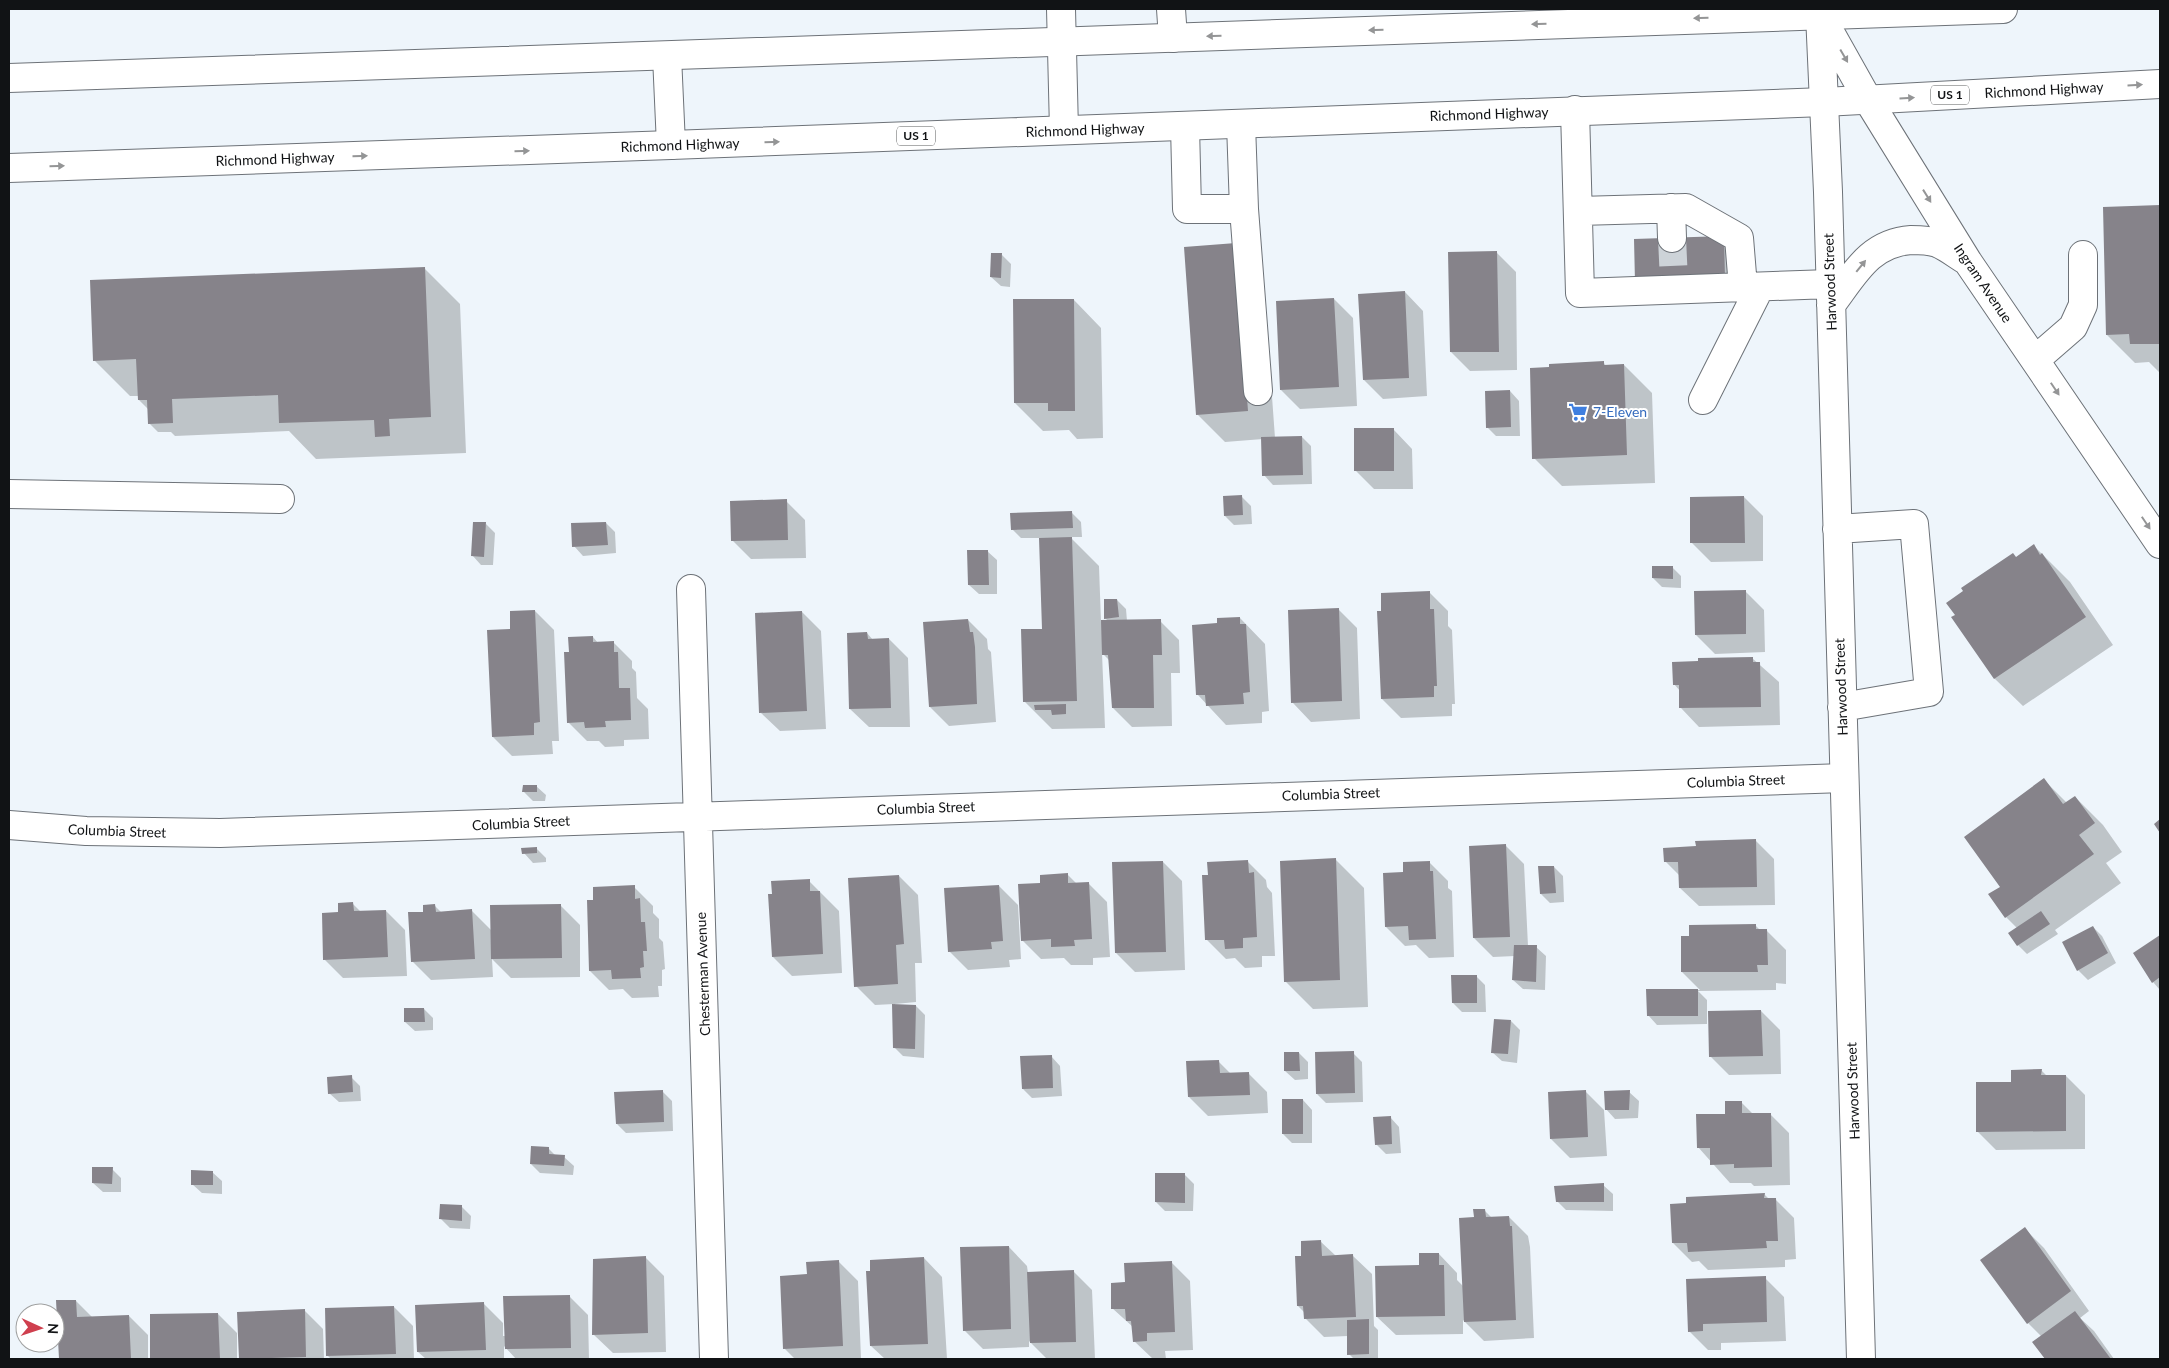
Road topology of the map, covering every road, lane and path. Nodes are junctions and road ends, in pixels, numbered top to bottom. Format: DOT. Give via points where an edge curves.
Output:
graph roads {
  1 [pos="1061,9"];
  2 [pos="1171,9"];
  3 [pos="2003,9"];
  4 [pos="1820,14"];
  5 [pos="1615,15"];
  6 [pos="1173,38"];
  7 [pos="1061,42"];
  8 [pos="667,56"];
  9 [pos="9,78"];
  10 [pos="2160,84"];
  11 [pos="1868,100"];
  12 [pos="1824,102"];
  13 [pos="1575,110"];
  14 [pos="1241,124"];
  15 [pos="1185,126"];
  16 [pos="1064,130"];
  17 [pos="672,146"];
  18 [pos="9,168"];
  19 [pos="1671,208"];
  20 [pos="1244,209"];
  21 [pos="1579,211"];
  22 [pos="1672,238"];
  23 [pos="2083,255"];
  24 [pos="1968,262"];
  25 [pos="1752,287"];
  26 [pos="1830,294"];
  27 [pos="2035,360"];
  28 [pos="1258,391"];
  29 [pos="1703,400"];
  30 [pos="9,494"];
  31 [pos="280,499"];
  32 [pos="1837,529"];
  33 [pos="2160,544"];
  34 [pos="691,589"];
  35 [pos="1842,707"];
  36 [pos="1844,778"];
  37 [pos="698,815"];
  38 [pos="9,825"];
  39 [pos="714,1359"];
  40 [pos="1861,1359"];
  1 -- 7 [label="street"];
  2 -- 6 [label="street"];
  3 -- 4 [label="street"];
  4 -- 5 [label="street, one-way"];
  4 -- 11 [label="street, Ingram Avenue, one-way"];
  4 -- 12 [label="street, Harwood Street"];
  5 -- 6 [label="street, one-way"];
  6 -- 7 [label="street"];
  7 -- 8 [label="street"];
  7 -- 16 [label="street"];
  8 -- 9 [label="street"];
  8 -- 17 [label="street"];
  11 -- 10 [label="street, Richmond Highway / US 1, one-way"];
  11 -- 12 [label="street, Richmond Highway / US 1"];
  11 -- 24 [label="street, Ingram Avenue, one-way"];
  12 -- 13 [label="street, Richmond Highway / US 1"];
  12 -- 26 [label="street, Harwood Street"];
  13 -- 14 [label="street, Richmond Highway / US 1"];
  13 -- 21 [label="street"];
  14 -- 15 [label="street, Richmond Highway / US 1"];
  14 -- 20 [label="street"];
  15 -- 16 [label="street, Richmond Highway / US 1"];
  15 -- 20 [label="street" via="1187,209"];
  17 -- 16 [label="street, Richmond Highway / US 1, one-way"];
  18 -- 17 [label="street, Richmond Highway / US 1, one-way"];
  19 -- 21 [label="street"];
  19 -- 22 [label="street"];
  19 -- 25 [label="street" via="1686,208 1739,238"];
  20 -- 28 [label="street"];
  21 -- 25 [label="street" via="1580,294 1674,285"];
  23 -- 27 [label="street" via="2083,305 2073,327"];
  26 -- 24 [label="street, one-way" via="1864,261 1892,243 1917,240 1938,243"];
  24 -- 27 [label="street, Ingram Avenue"];
  25 -- 26 [label="street"];
  25 -- 29 [label="street"];
  26 -- 32 [label="street, Harwood Street"];
  27 -- 33 [label="street, Ingram Avenue, one-way"];
  30 -- 31 [label="street"];
  32 -- 35 [label="street, Harwood Street"];
  32 -- 35 [label="street" via="1914,524 1929,692"];
  34 -- 37 [label="street, Chesterman Avenue"];
  35 -- 36 [label="street, Harwood Street"];
  36 -- 37 [label="street, Columbia Street"];
  36 -- 40 [label="street, Harwood Street"];
  37 -- 38 [label="street, Columbia Street" via="448,827 220,833 95,832"];
  37 -- 39 [label="street, Chesterman Avenue"];
}
